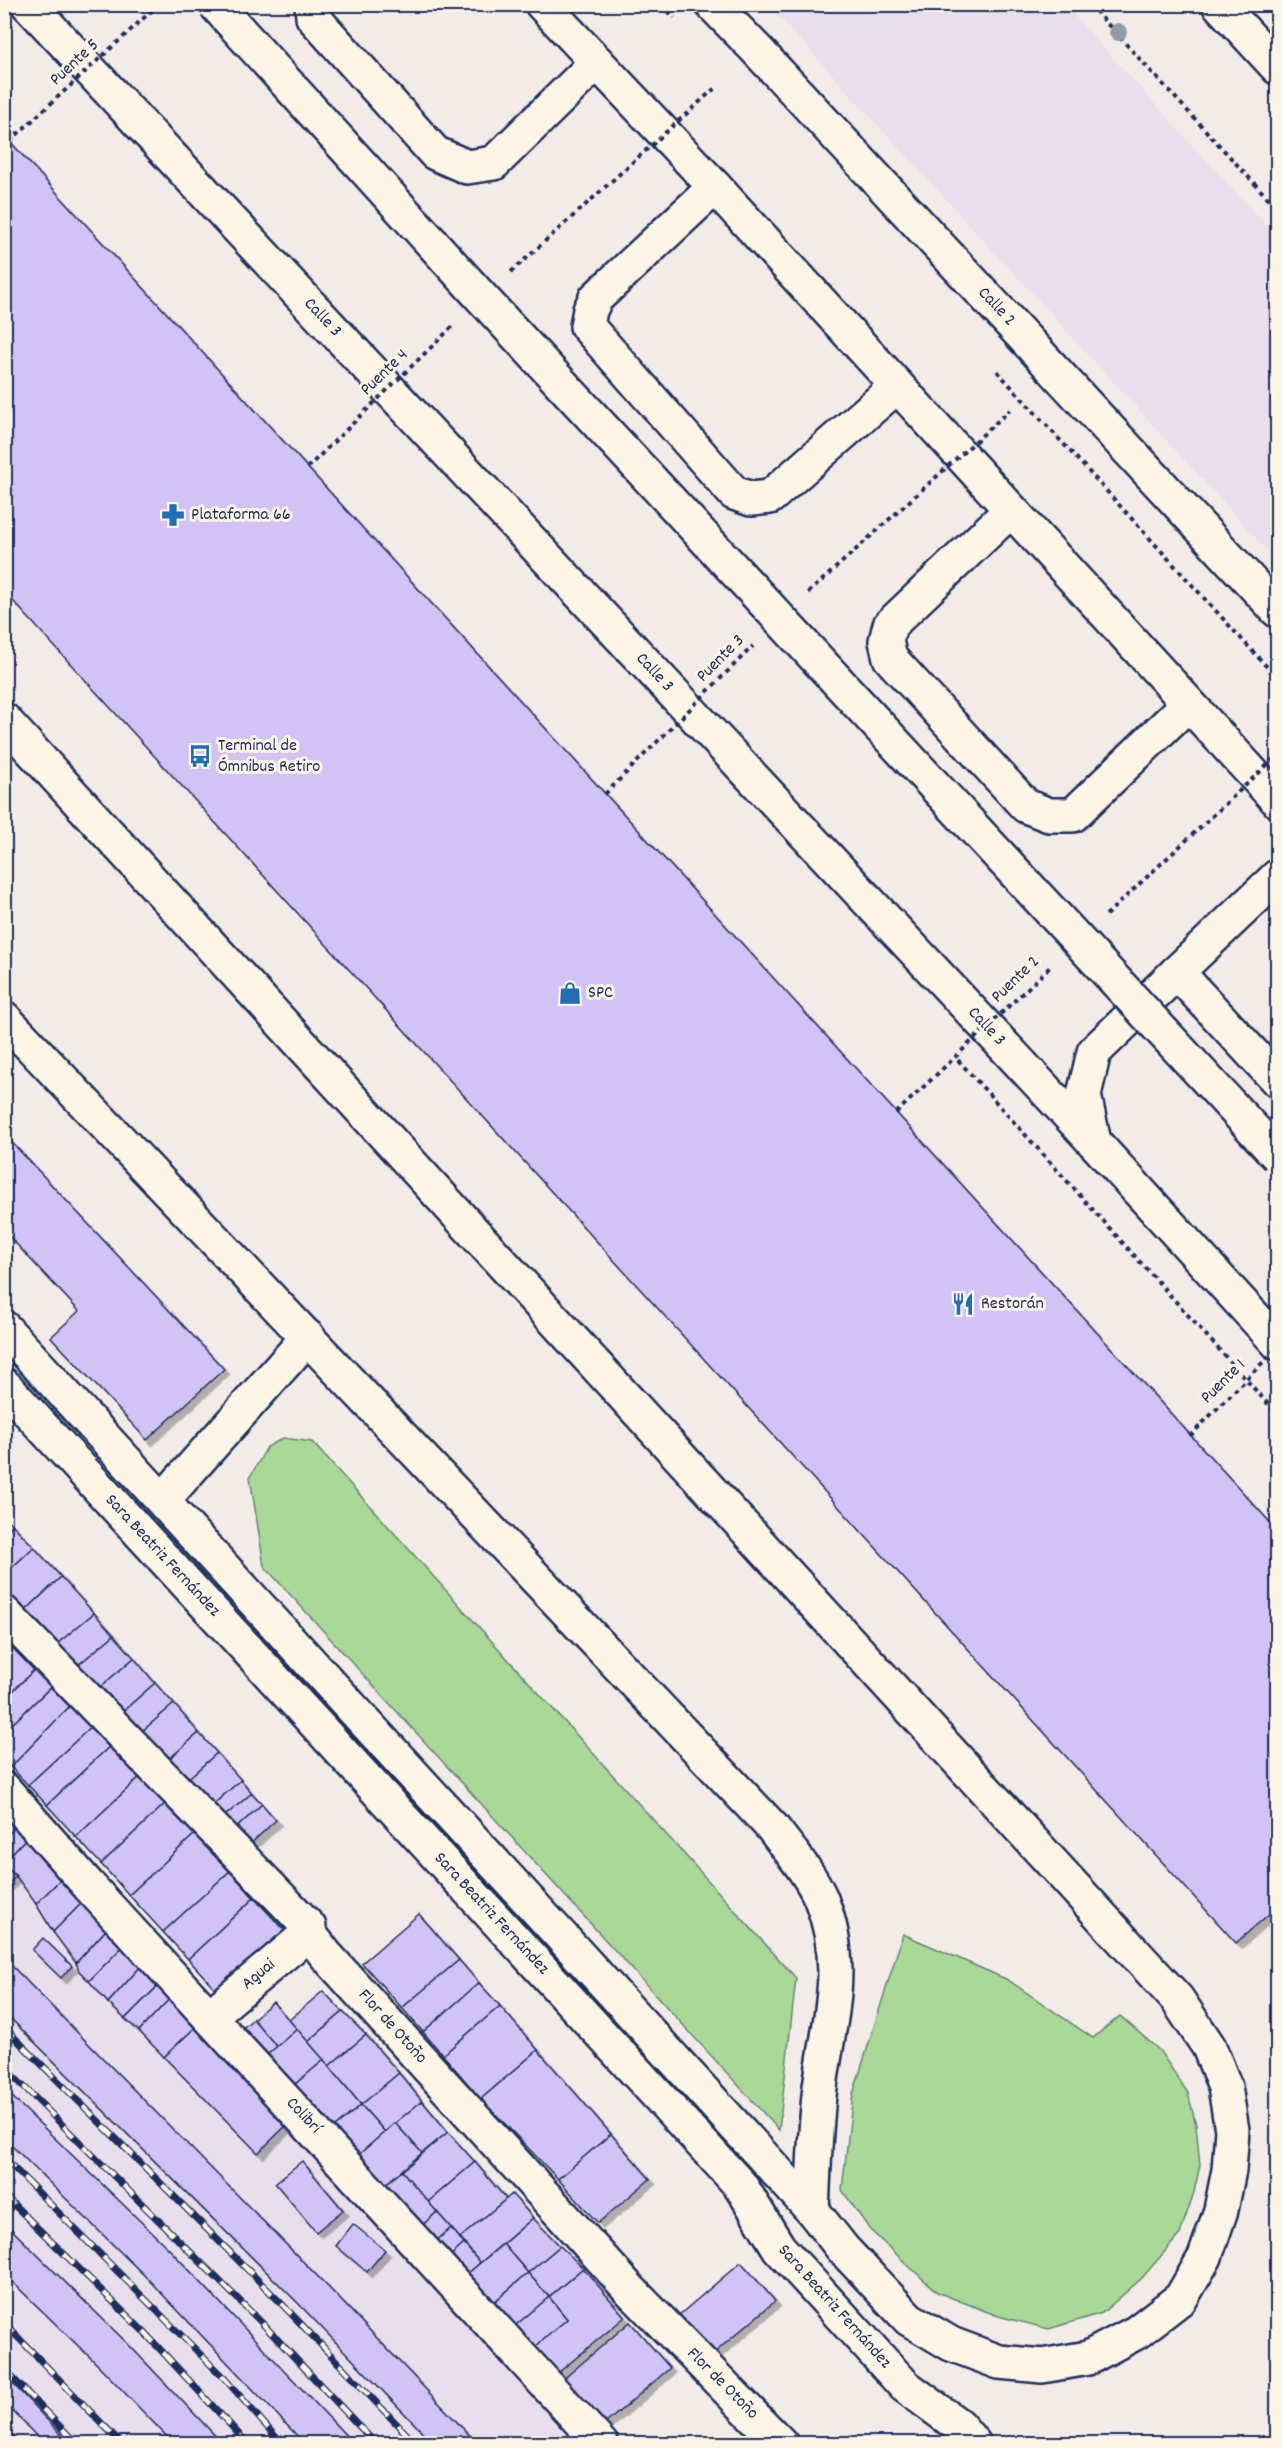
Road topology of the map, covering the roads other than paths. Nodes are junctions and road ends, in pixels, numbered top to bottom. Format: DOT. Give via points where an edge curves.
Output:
graph roads {
  1 [pos="28,4"];
  2 [pos="215,4"];
  3 [pos="312,4"];
  4 [pos="542,4"];
  5 [pos="712,4"];
  6 [pos="1219,4"];
  7 [pos="597,62"];
  8 [pos="1278,68"];
  9 [pos="715,187"];
  10 [pos="897,386"];
  11 [pos="1011,510"];
  12 [pos="1278,611"];
  13 [pos="1188,704"];
  14 [pos="4,720"];
  15 [pos="1278,801"];
  16 [pos="1278,876"];
  17 [pos="1177,972"];
  18 [pos="4,1017"];
  19 [pos="1278,1081"];
  20 [pos="1094,1142"];
  21 [pos="1278,1156"];
  22 [pos="4,1328"];
  23 [pos="308,1337"];
  24 [pos="1278,1345"];
  25 [pos="4,1385"];
  26 [pos="163,1500"];
  27 [pos="4,1612"];
  28 [pos="4,1789"];
  29 [pos="309,1933"];
  30 [pos="210,2016"];
  31 [pos="812,2210"];
  32 [pos="601,2444"];
  33 [pos="781,2444"];
  34 [pos="974,2444"];
  1 -- 20 [label="street, Calle 3"];
  2 -- 21 [label="street, bridge" via="482,298"];
  3 -- 7 [label="street" via="314,17 435,153 467,167 494,163"];
  4 -- 7 [label="street"];
  5 -- 12 [label="street, Calle 2"];
  6 -- 8 [label="street"];
  7 -- 9 [label="street"];
  9 -- 10 [label="street"];
  9 -- 10 [label="street" via="596,298 587,326 734,493 751,499 770,497"];
  10 -- 11 [label="street"];
  11 -- 13 [label="street"];
  11 -- 13 [label="street" via="890,625 885,641 890,658 1026,806 1049,815 1073,814"];
  13 -- 15 [label="street"];
  14 -- 31 [label="street" via="1169,1989 1193,2020 1225,2087 1232,2130 1229,2170 1205,2257 1181,2298 1137,2332 1088,2358 1041,2366 999,2362 951,2343 909,2319"];
  16 -- 17 [label="street"];
  17 -- 19 [label="street"];
  17 -- 20 [label="street" via="1094,1053 1084,1095"];
  18 -- 23 [label="street"];
  20 -- 24 [label="street, Calle 3"];
  22 -- 26 [label="street"];
  23 -- 26 [label="street"];
  23 -- 31 [label="street" via="772,1827 807,1874 829,1925 836,1989 820,2089"];
  25 -- 34 [label="street, Sara Beatriz Fernández" via="741,2186 778,2248 905,2386 958,2425"];
  26 -- 31 [label="street"];
  27 -- 29 [label="street, Flor de Otoño" via="309,1927"];
  28 -- 30 [label="street, Colibrí"];
  29 -- 30 [label="street, Aguai"];
  29 -- 33 [label="street, Flor de Otoño" via="632,2292"];
  30 -- 32 [label="street, Colibrí"];
}
